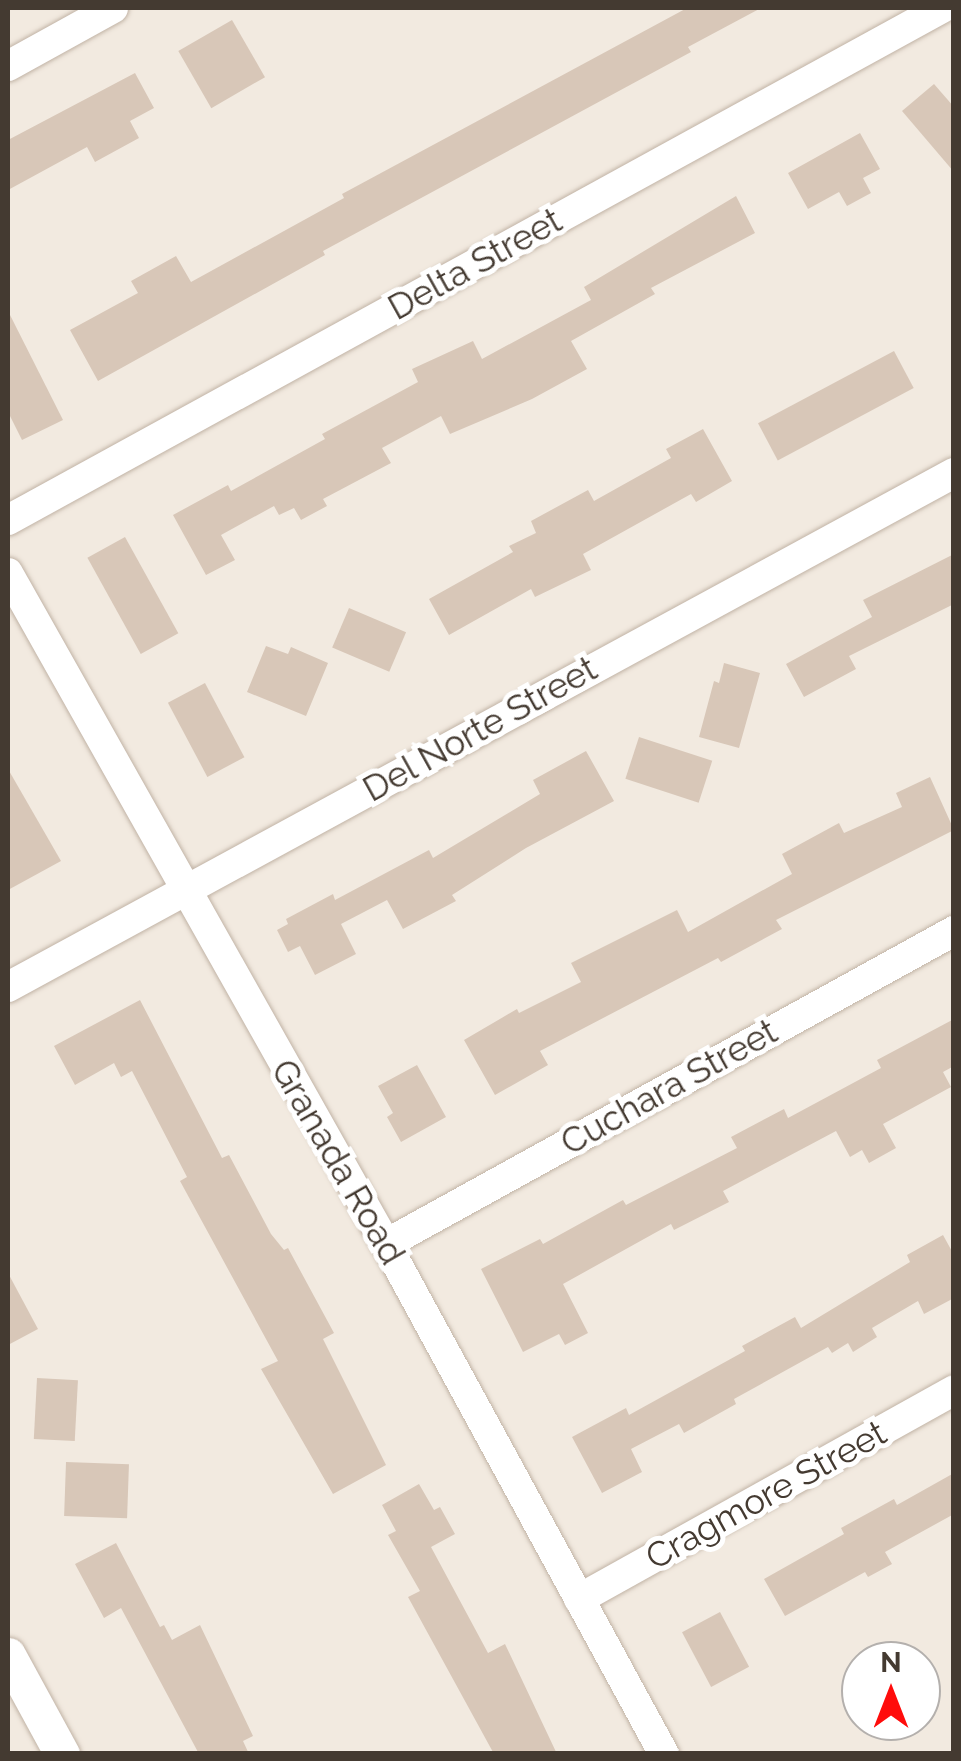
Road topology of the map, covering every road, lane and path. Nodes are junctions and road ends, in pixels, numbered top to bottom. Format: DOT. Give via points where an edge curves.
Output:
graph roads {
  1 [pos="113,8"];
  2 [pos="942,8"];
  3 [pos="8,66"];
  4 [pos="954,473"];
  5 [pos="8,520"];
  6 [pos="8,573"];
  7 [pos="184,892"];
  8 [pos="954,932"];
  9 [pos="8,987"];
  10 [pos="386,1244"];
  11 [pos="954,1390"];
  12 [pos="579,1599"];
  13 [pos="8,1655"];
  14 [pos="62,1754"];
  15 [pos="664,1754"];
  1 -- 3 [label="street"];
  2 -- 5 [label="street, Delta Street"];
  4 -- 7 [label="street, Del Norte Street"];
  6 -- 7 [label="street, Granada Road"];
  7 -- 9 [label="street, Del Norte Street"];
  7 -- 10 [label="street, Granada Road"];
  8 -- 10 [label="street, Cuchara Street"];
  10 -- 12 [label="street, Granada Road"];
  11 -- 12 [label="street, Cragmore Street"];
  12 -- 15 [label="street, Granada Road"];
  13 -- 14 [label="street"];
}
